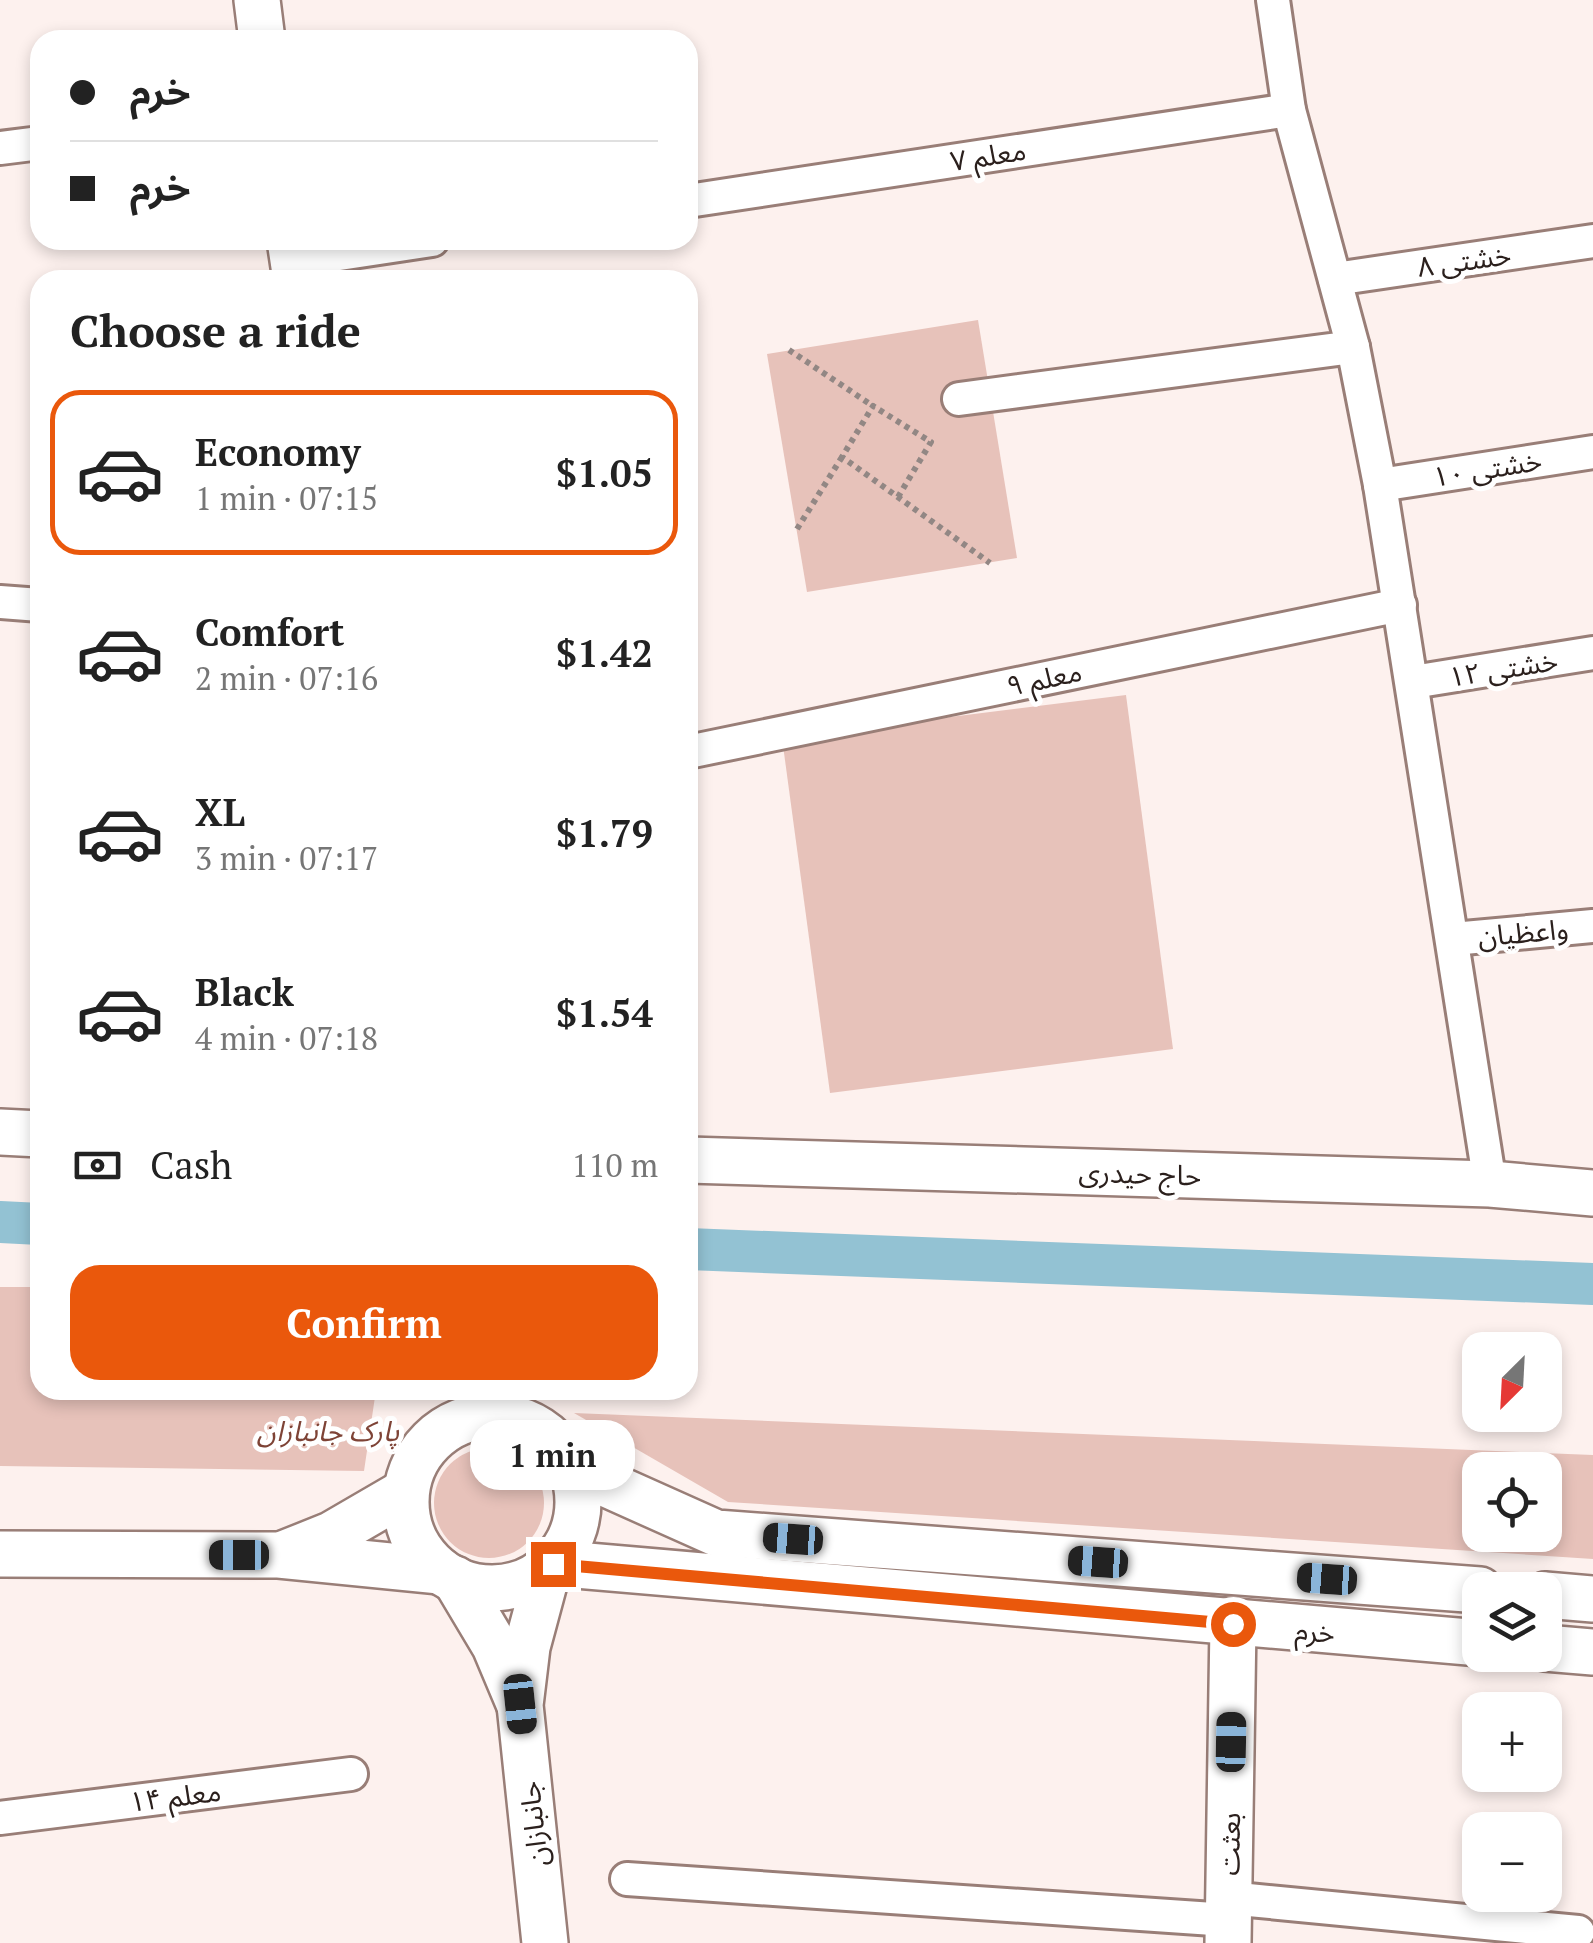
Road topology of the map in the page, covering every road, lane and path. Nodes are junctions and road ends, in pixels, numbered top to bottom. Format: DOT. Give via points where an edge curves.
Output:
graph roads {
  1 [pos="256,0"];
  2 [pos="1273,0"];
  3 [pos="260,30"];
  4 [pos="1289,110"];
  5 [pos="30,144"];
  6 [pos="0,148"];
  7 [pos="698,199"];
  8 [pos="1593,241"];
  9 [pos="362,250"];
  10 [pos="293,260"];
  11 [pos="1335,279"];
  12 [pos="1353,347"];
  13 [pos="789,350"];
  14 [pos="959,399"];
  15 [pos="873,406"];
  16 [pos="1593,452"];
  17 [pos="842,456"];
  18 [pos="1380,484"];
  19 [pos="898,497"];
  20 [pos="797,529"];
  21 [pos="990,563"];
  22 [pos="0,602"];
  23 [pos="30,604"];
  24 [pos="1400,605"];
  25 [pos="1593,653"];
  26 [pos="1412,682"];
  27 [pos="698,750"];
  28 [pos="1593,926"];
  29 [pos="1453,938"];
  30 [pos="0,1132"];
  31 [pos="30,1134"];
  32 [pos="698,1160"];
  33 [pos="1490,1184"];
  34 [pos="1593,1193"];
  35 [pos="439,1400"];
  36 [pos="514,1400"];
  37 [pos="537,1427"];
  38 [pos="424,1449"];
  39 [pos="573,1469"];
  40 [pos="405,1492"];
  41 [pos="716,1533"];
  42 [pos="0,1554"];
  43 [pos="279,1555"];
  44 [pos="550,1566"];
  45 [pos="447,1575"];
  46 [pos="716,1580"];
  47 [pos="1462,1589"];
  48 [pos="1562,1596"];
  49 [pos="1593,1598"];
  50 [pos="1233,1624"];
  51 [pos="1462,1643"];
  52 [pos="1562,1649"];
  53 [pos="1593,1652"];
  54 [pos="520,1704"];
  55 [pos="351,1774"];
  56 [pos="0,1818"];
  57 [pos="627,1879"];
  58 [pos="1228,1921"];
  59 [pos="1578,1932"];
  60 [pos="545,1943"];
  1 -- 3 [label="street"];
  2 -- 4 [label="street"];
  4 -- 7 [label="street, معلم ۷"];
  4 -- 11 [label="street"];
  5 -- 6 [label="street"];
  8 -- 11 [label="street, خشتی ۸"];
  9 -- 10 [label="street"];
  11 -- 12 [label="street"];
  12 -- 14 [label="street"];
  12 -- 18 [label="street"];
  13 -- 15 [label="path"];
  15 -- 17 [label="path"];
  15 -- 19 [label="path" via="931,442"];
  16 -- 18 [label="street, خشتی ۱۰"];
  17 -- 19 [label="path"];
  17 -- 20 [label="path"];
  18 -- 24 [label="street"];
  19 -- 21 [label="path"];
  22 -- 23 [label="street"];
  24 -- 26 [label="street"];
  24 -- 27 [label="street, معلم ۹"];
  25 -- 26 [label="street, خشتی ۱۲"];
  26 -- 29 [label="street"];
  28 -- 29 [label="street, واعظیان"];
  29 -- 33 [label="street"];
  30 -- 31 [label="street"];
  32 -- 33 [label="street, حاج حیدری"];
  33 -- 34 [label="street, حاج حیدری"];
  35 -- 38 [label="street"];
  36 -- 37 [label="street"];
  37 -- 38 [label="street" via="484,1415 456,1422"];
  37 -- 39 [label="street"];
  38 -- 40 [label="street"];
  39 -- 41 [label="street, خرم"];
  39 -- 44 [label="street" via="577,1523"];
  40 -- 43 [label="street" via="331,1535"];
  40 -- 45 [label="street" via="407,1522 419,1550"];
  41 -- 46 [label="street"];
  41 -- 47 [label="street, خرم"];
  42 -- 43 [label="street"];
  43 -- 45 [label="street"];
  44 -- 45 [label="street" via="524,1583 497,1589"];
  44 -- 46 [label="street, خرم"];
  44 -- 54 [label="street" via="527,1647"];
  45 -- 54 [label="street" via="494,1646"];
  46 -- 50 [label="street, خرم"];
  48 -- 49 [label="street"];
  50 -- 51 [label="street, خرم"];
  50 -- 58 [label="street, بعثت"];
  52 -- 53 [label="street"];
  54 -- 60 [label="street, جانبازان"];
  55 -- 56 [label="street, معلم ۱۴"];
  57 -- 58 [label="street"];
  58 -- 59 [label="street"];
}
